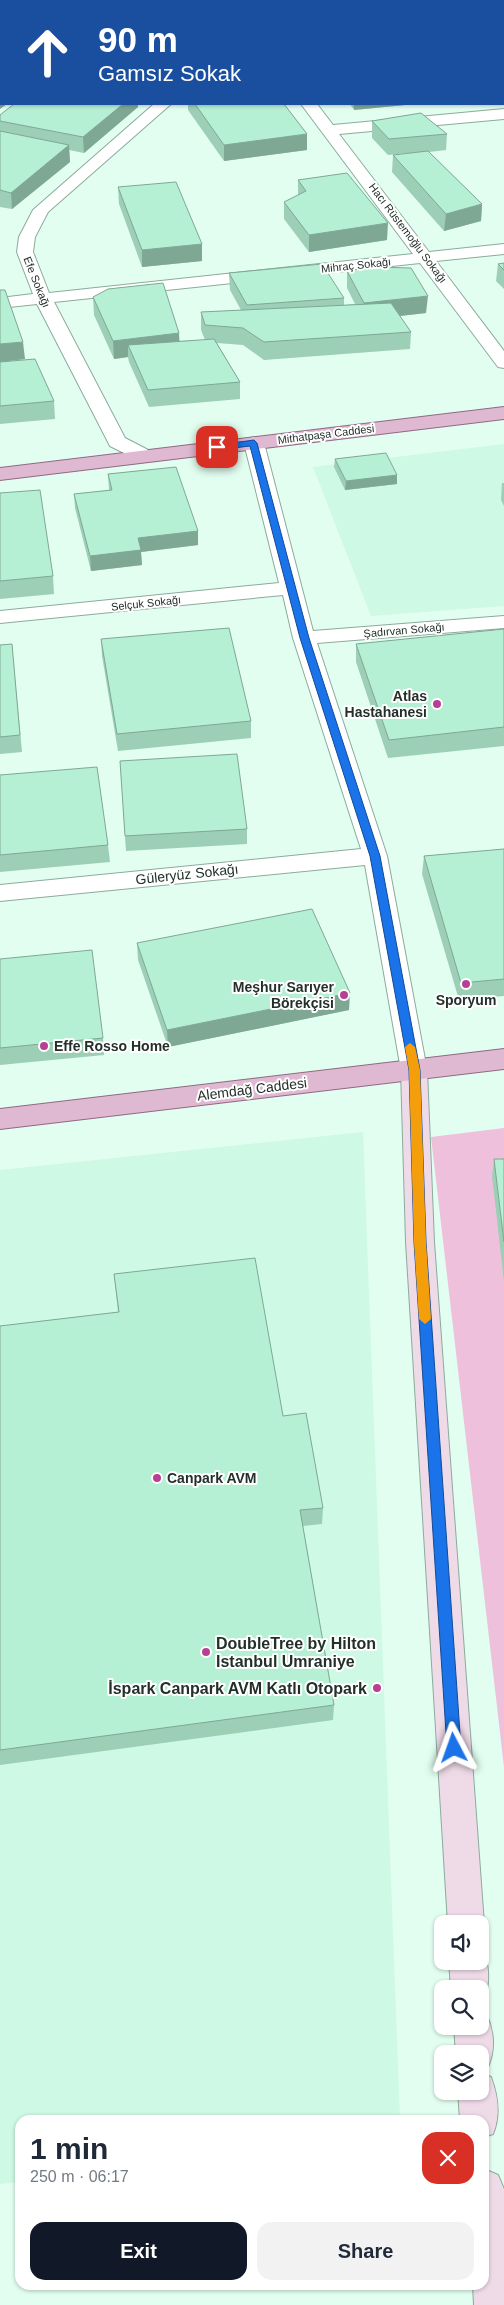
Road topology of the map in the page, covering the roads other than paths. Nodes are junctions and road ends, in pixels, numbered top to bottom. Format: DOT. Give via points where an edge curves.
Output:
graph roads {
  1 [pos="162,105"];
  2 [pos="310,105"];
  3 [pos="504,114"];
  4 [pos="331,130"];
  5 [pos="504,249"];
  6 [pos="426,257"];
  7 [pos="42,299"];
  8 [pos="0,302"];
  9 [pos="504,363"];
  10 [pos="504,413"];
  11 [pos="254,443"];
  12 [pos="145,456"];
  13 [pos="0,474"];
  14 [pos="291,588"];
  15 [pos="0,617"];
  16 [pos="504,622"];
  17 [pos="304,638"];
  18 [pos="375,856"];
  19 [pos="0,892"];
  20 [pos="504,1059"];
  21 [pos="414,1070"];
  22 [pos="0,1119"];
  23 [pos="465,1915"];
  24 [pos="478,2100"];
  25 [pos="479,2115"];
  26 [pos="489,2242"];
  27 [pos="495,2305"];
  1 -- 7 [label="street, Efe Sokağı" via="41,210 32,223 25,252"];
  2 -- 4 [label="street, Hacı Rüstemoğlu Sokağı"];
  3 -- 4 [label="street"];
  4 -- 6 [label="street, Hacı Rüstemoğlu Sokağı"];
  5 -- 6 [label="street, Mihraç Sokağı"];
  6 -- 7 [label="street, Mihraç Sokağı"];
  6 -- 9 [label="street, Hacı Rüstemoğlu Sokağı"];
  7 -- 8 [label="street, Mihraç Sokağı"];
  7 -- 12 [label="street, Efe Sokağı" via="117,442"];
  10 -- 11 [label="main road, Mithatpaşa Caddesi"];
  11 -- 12 [label="main road, Mithatpaşa Caddesi"];
  11 -- 14 [label="street"];
  12 -- 13 [label="main road, Mithatpaşa Caddesi"];
  14 -- 15 [label="street, Selçuk Sokağı"];
  14 -- 17 [label="street"];
  16 -- 17 [label="street, Şadırvan Sokağı"];
  17 -- 18 [label="street"];
  18 -- 19 [label="street, Güleryüz Sokağı"];
  18 -- 21 [label="street"];
  20 -- 21 [label="main road, Alemdağ Caddesi"];
  21 -- 22 [label="main road, Alemdağ Caddesi"];
  21 -- 23 [label="street" via="420,1242"];
  24 -- 25 [label="street"];
  26 -- 27 [label="street"];
}
